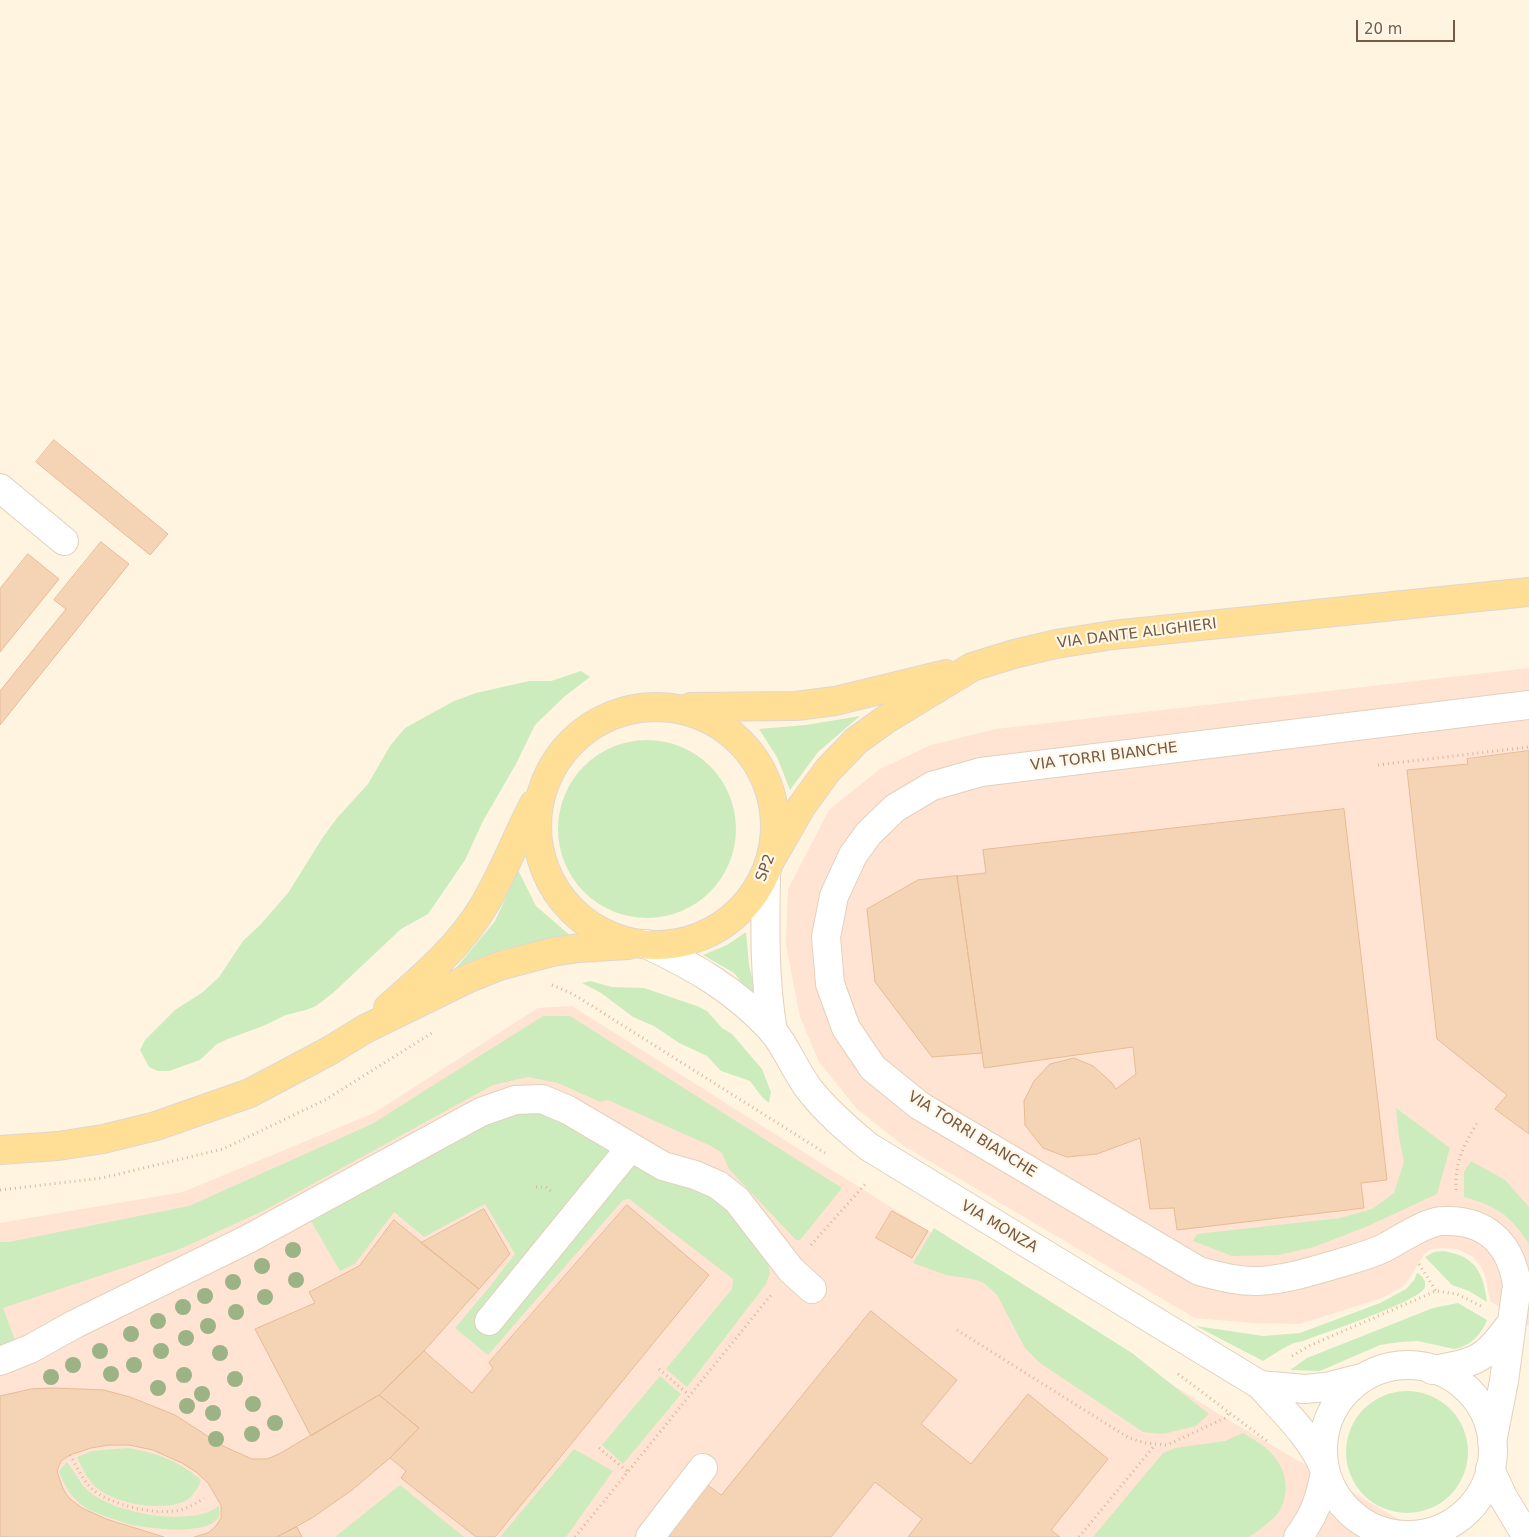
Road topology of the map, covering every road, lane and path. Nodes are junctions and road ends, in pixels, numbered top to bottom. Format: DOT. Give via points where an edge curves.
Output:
graph roads {
  1 [pos="0,488"];
  2 [pos="64,541"];
  3 [pos="1529,592"];
  4 [pos="972,667"];
  5 [pos="1529,705"];
  6 [pos="665,707"];
  7 [pos="1529,748"];
  8 [pos="1378,765"];
  9 [pos="544,783"];
  10 [pos="768,867"];
  11 [pos="646,944"];
  12 [pos="365,1029"];
  13 [pos="773,1032"];
  14 [pos="630,1148"];
  15 [pos="0,1150"];
  16 [pos="868,1180"];
  17 [pos="1522,1269"];
  18 [pos="791,1270"];
  19 [pos="812,1289"];
  20 [pos="489,1321"];
  21 [pos="1512,1322"];
  22 [pos="957,1330"];
  23 [pos="0,1361"];
  24 [pos="659,1369"];
  25 [pos="1432,1370"];
  26 [pos="1367,1376"];
  27 [pos="1260,1385"];
  28 [pos="690,1395"];
  29 [pos="1229,1413"];
  30 [pos="1492,1442"];
  31 [pos="1269,1443"];
  32 [pos="1156,1444"];
  33 [pos="599,1448"];
  34 [pos="70,1455"];
  35 [pos="703,1468"];
  36 [pos="1490,1469"];
  37 [pos="627,1471"];
  38 [pos="1326,1471"];
  39 [pos="204,1498"];
  40 [pos="1411,1535"];
  41 [pos="575,1537"];
  42 [pos="650,1537"];
  43 [pos="1079,1537"];
  44 [pos="1298,1537"];
  45 [pos="1458,1537"];
  46 [pos="1527,1537"];
  1 -- 2 [label="street"];
  3 -- 4 [label="main road, VIA DANTE ALIGHIERI / SP2" via="1114,635 1056,644"];
  4 -- 6 [label="main road, SP2" via="835,701 740,708"];
  4 -- 10 [label="main road, VIA DANTE ALIGHIERI / SP2" via="856,741 812,792"];
  5 -- 17 [label="street, VIA TORRI BIANCHE" via="981,772 932,786 895,808 869,832 853,855 834,896 826,937 830,984 846,1028 873,1068 920,1106 1199,1271 1228,1279 1259,1281 1294,1276 1374,1252 1440,1220 1463,1221 1482,1228"];
  6 -- 9 [label="main road, SP2" via="637,708 613,714 593,724 564,750"];
  6 -- 10 [label="main road, SP2" via="690,711 713,721 736,738 754,758 768,784 774,811 775,838"];
  7 -- 8 [label="path"];
  9 -- 11 [label="main road, SP2" via="537,811 537,836 543,863 555,890 573,911 601,932"];
  9 -- 12 [label="main road" via="482,909 440,960"];
  10 -- 11 [label="main road, SP2" via="748,902 714,930 676,944"];
  10 -- 13 [label="street" via="766,968"];
  11 -- 12 [label="main road" via="552,952 498,966"];
  11 -- 13 [label="street" via="694,967 726,988"];
  12 -- 15 [label="main road" via="250,1093 156,1126 58,1146"];
  13 -- 27 [label="street, VIA MONZA" via="808,1088 845,1128 869,1147"];
  14 -- 18 [label="street" via="663,1166 718,1184 737,1200"];
  14 -- 20 [label="street"];
  14 -- 23 [label="street" via="568,1110 542,1099 515,1100 481,1112 248,1239"];
  16 -- 18 [label="path"];
  17 -- 21 [label="street, VIA TORRI BIANCHE"];
  18 -- 19 [label="street"];
  18 -- 28 [label="path"];
  21 -- 25 [label="street, VIA TORRI BIANCHE" via="1495,1344 1472,1362"];
  21 -- 27 [label="path" via="1457,1294 1436,1291 1311,1345 1285,1360"];
  21 -- 30 [label="street, VIA TORRI BIANCHE"];
  22 -- 32 [label="path" via="1129,1438"];
  24 -- 28 [label="path"];
  25 -- 26 [label="street" via="1398,1366"];
  25 -- 30 [label="street" via="1454,1380 1471,1394 1485,1417"];
  26 -- 27 [label="street, VIA MONZA" via="1305,1389"];
  26 -- 38 [label="street" via="1343,1395 1330,1416 1323,1444"];
  27 -- 31 [label="path" via="1240,1420"];
  27 -- 38 [label="street, VIA MONZA" via="1312,1444"];
  28 -- 37 [label="path"];
  29 -- 32 [label="path" via="1225,1418 1167,1444"];
  30 -- 36 [label="street"];
  32 -- 43 [label="path"];
  33 -- 37 [label="path"];
  34 -- 39 [label="path" via="90,1488 125,1505 166,1512 194,1505"];
  35 -- 42 [label="street"];
  36 -- 40 [label="street" via="1480,1495 1465,1513 1449,1524"];
  36 -- 46 [label="street"];
  37 -- 41 [label="path"];
  38 -- 40 [label="street" via="1336,1496 1352,1515 1379,1530"];
  38 -- 44 [label="street" via="1319,1501"];
  40 -- 45 [label="street"];
}
